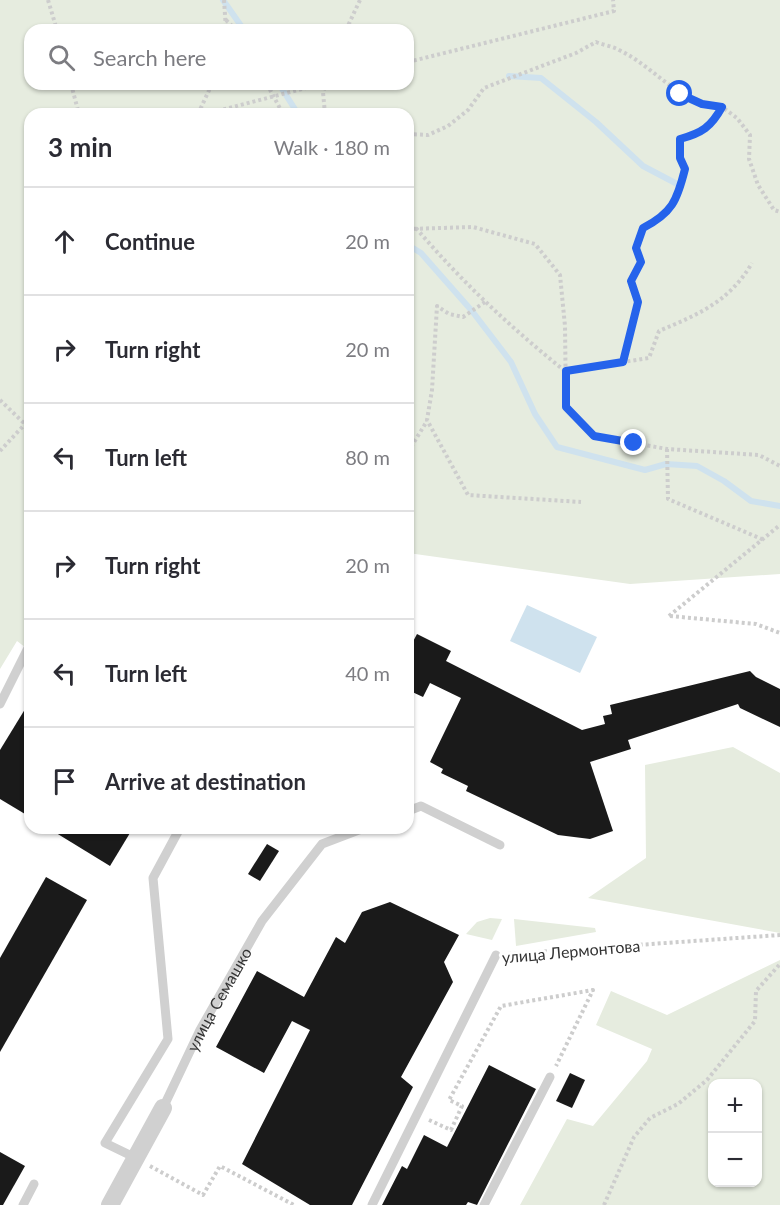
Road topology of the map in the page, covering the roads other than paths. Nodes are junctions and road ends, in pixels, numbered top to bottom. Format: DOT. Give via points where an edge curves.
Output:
graph roads {
  1 [pos="24,656"];
  2 [pos="0,704"];
  3 [pos="414,809"];
  4 [pos="177,834"];
  5 [pos="348,834"];
  6 [pos="500,845"];
  7 [pos="496,955"];
  8 [pos="550,1077"];
  9 [pos="163,1108"];
  10 [pos="136,1158"];
  11 [pos="34,1184"];
  12 [pos="23,1205"];
  13 [pos="110,1205"];
  14 [pos="372,1205"];
  15 [pos="484,1205"];
  1 -- 2 [label="lane"];
  3 -- 6 [label="lane" via="421,806"];
  4 -- 10 [label="lane" via="153,878 168,1039 105,1143"];
  5 -- 9 [label="lane, улица Семашко" via="322,844 262,921 200,1029"];
  7 -- 14 [label="lane, улица Лермонтова"];
  8 -- 15 [label="lane"];
  9 -- 10 [label="street, улица Семашко"];
  10 -- 13 [label="street, улица Семашко"];
  11 -- 12 [label="lane"];
}
